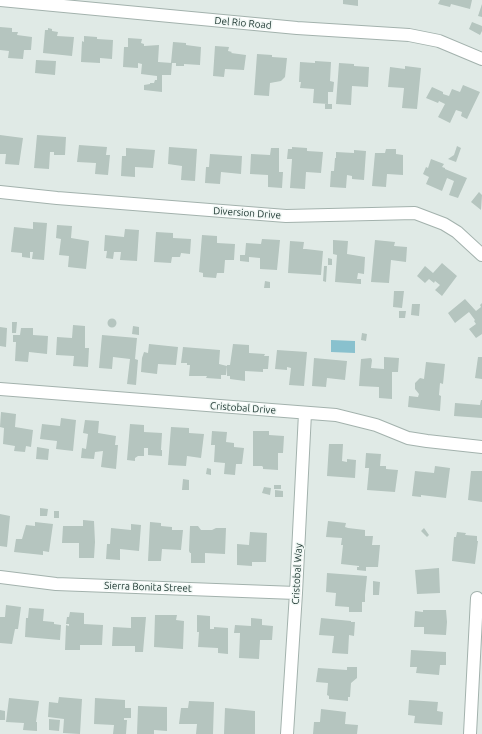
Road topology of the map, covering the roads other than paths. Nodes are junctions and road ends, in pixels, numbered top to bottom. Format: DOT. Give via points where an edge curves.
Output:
graph roads {
  1 [pos="0,0"];
  2 [pos="482,59"];
  3 [pos="0,192"];
  4 [pos="482,254"];
  5 [pos="0,389"];
  6 [pos="305,413"];
  7 [pos="482,447"];
  8 [pos="0,577"];
  9 [pos="296,593"];
  10 [pos="477,598"];
  11 [pos="287,734"];
  12 [pos="470,734"];
  1 -- 2 [label="street, Del Rio Road" via="297,28 409,35 439,41"];
  3 -- 4 [label="street, Diversion Drive" via="286,216 415,212 457,232"];
  5 -- 6 [label="street, Cristobal Drive"];
  6 -- 7 [label="street, Cristobal Drive" via="336,415 376,425 408,438"];
  6 -- 9 [label="street, Cristobal Way"];
  8 -- 9 [label="street, Sierra Bonita Street" via="56,584"];
  9 -- 11 [label="street, Cristobal Way"];
  10 -- 12 [label="street"];
}
